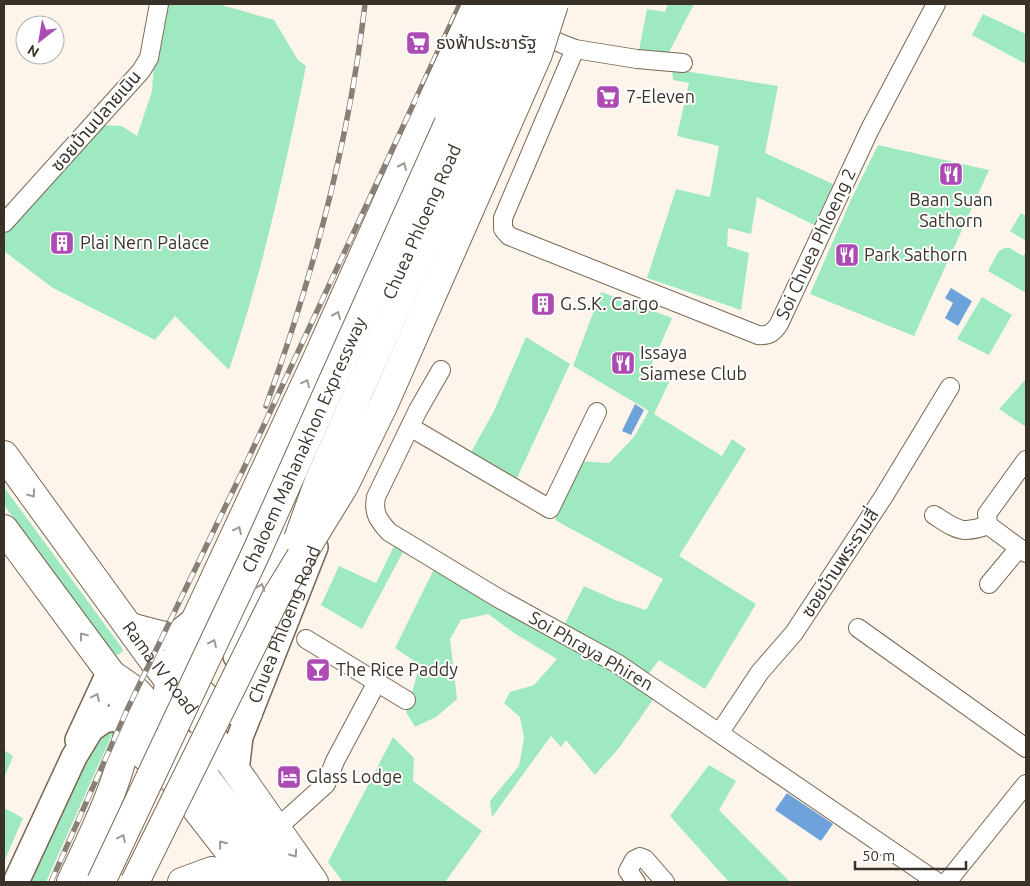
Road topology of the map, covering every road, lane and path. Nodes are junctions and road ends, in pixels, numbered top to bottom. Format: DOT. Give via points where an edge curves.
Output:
graph roads {
  1 [pos="159,4"];
  2 [pos="458,4"];
  3 [pos="477,4"];
  4 [pos="529,4"];
  5 [pos="554,4"];
  6 [pos="570,4"];
  7 [pos="936,4"];
  8 [pos="509,10"];
  9 [pos="576,49"];
  10 [pos="683,63"];
  11 [pos="4,223"];
  12 [pos="441,370"];
  13 [pos="950,387"];
  14 [pos="597,412"];
  15 [pos="410,427"];
  16 [pos="317,445"];
  17 [pos="4,454"];
  18 [pos="1026,460"];
  19 [pos="934,515"];
  20 [pos="988,525"];
  21 [pos="4,529"];
  22 [pos="319,536"];
  23 [pos="1023,551"];
  24 [pos="989,584"];
  25 [pos="276,598"];
  26 [pos="130,628"];
  27 [pos="858,628"];
  28 [pos="191,630"];
  29 [pos="306,639"];
  30 [pos="111,673"];
  31 [pos="168,679"];
  32 [pos="377,682"];
  33 [pos="406,700"];
  34 [pos="218,706"];
  35 [pos="248,713"];
  36 [pos="130,716"];
  37 [pos="720,732"];
  38 [pos="201,746"];
  39 [pos="1026,748"];
  40 [pos="146,753"];
  41 [pos="74,757"];
  42 [pos="1026,784"];
  43 [pos="115,788"];
  44 [pos="276,829"];
  45 [pos="16,882"];
  46 [pos="72,882"];
  47 [pos="101,882"];
  48 [pos="135,882"];
  49 [pos="182,882"];
  50 [pos="239,882"];
  51 [pos="253,882"];
  52 [pos="284,882"];
  53 [pos="314,882"];
  54 [pos="636,882"];
  55 [pos="666,882"];
  56 [pos="937,882"];
  57 [pos="947,882"];
  1 -- 11 [label="street, ซอยบ้านปลายเนิน" via="149,58 141,70"];
  2 -- 8 [label="street" via="474,13"];
  28 -- 3 [label="main road, one-way, bridge"];
  4 -- 8 [label="street, Chuea Phloeng Road"];
  4 -- 25 [label="main road, Chaloem Mahanakhon Expressway, bridge" via="319,482"];
  5 -- 25 [label="main road, Chaloem Mahanakhon Expressway, bridge" via="538,54 384,404 344,486"];
  6 -- 22 [label="main road" via="549,66 389,409 360,469"];
  7 -- 9 [label="street, Soi Chuea Phloeng 2" via="872,126 779,324 768,336 758,335 637,288 509,236 503,229 504,218"];
  8 -- 9 [label="street"];
  8 -- 16 [label="street, Chuea Phloeng Road" via="426,218"];
  47 -- 8 [label="main road, Chaloem Mahanakhon Expressway, one-way, bridge"];
  9 -- 10 [label="street" via="637,60"];
  12 -- 15 [label="street, Soi Phraya Phiren"];
  13 -- 37 [label="street, ซอยบ้านพระรามสี่" via="884,496 794,633 760,672"];
  14 -- 15 [label="street" via="550,509"];
  15 -- 37 [label="street, Soi Phraya Phiren" via="376,497 376,518 389,532 618,664"];
  16 -- 22 [label="street, Chuea Phloeng Road"];
  34 -- 16 [label="street, Chuea Phloeng Road, one-way" via="262,582"];
  17 -- 26 [label="main road, Rama IV Road, one-way"];
  18 -- 20 [label="street" via="987,514"];
  19 -- 20 [label="street" via="960,531 972,531"];
  20 -- 23 [label="street"];
  30 -- 21 [label="main road, Rama IV Road, one-way"];
  22 -- 35 [label="street, Chuea Phloeng Road"];
  23 -- 24 [label="street"];
  25 -- 48 [label="main road, Chaloem Mahanakhon Expressway, bridge"];
  26 -- 28 [label="main road" via="164,636"];
  26 -- 31 [label="main road, Rama IV Road"];
  27 -- 39 [label="street"];
  28 -- 31 [label="main road" via="170,667"];
  28 -- 34 [label="main road" via="185,660 192,682 206,699"];
  29 -- 32 [label="street"];
  30 -- 36 [label="main road, Rama IV Road"];
  30 -- 38 [label="main road, Rama IV Road"];
  41 -- 30 [label="street, one-way" via="80,734"];
  31 -- 38 [label="main road"];
  31 -- 38 [label="main road, Rama IV Road"];
  32 -- 33 [label="street"];
  32 -- 44 [label="street" via="326,784"];
  34 -- 35 [label="main road"];
  34 -- 38 [label="street, Chuea Phloeng Road"];
  35 -- 38 [label="street, Chuea Phloeng Road" via="237,751"];
  36 -- 40 [label="main road, Rama IV Road"];
  36 -- 41 [label="street" via="104,720 91,729"];
  36 -- 43 [label="main road" via="127,744"];
  37 -- 56 [label="street, Soi Phraya Phiren"];
  38 -- 40 [label="main road" via="158,730"];
  38 -- 44 [label="main road, Rama IV Road"];
  38 -- 52 [label="main road, Rama IV Road"];
  40 -- 43 [label="main road"];
  51 -- 40 [label="main road, Rama IV Road, one-way"];
  41 -- 45 [label="street"];
  42 -- 57 [label="street"];
  43 -- 46 [label="main road"];
  44 -- 53 [label="main road, Rama IV Road, one-way"];
  49 -- 50 [label="main road" via="212,871"];
  54 -- 55 [label="street" via="628,870 640,857"];
}
